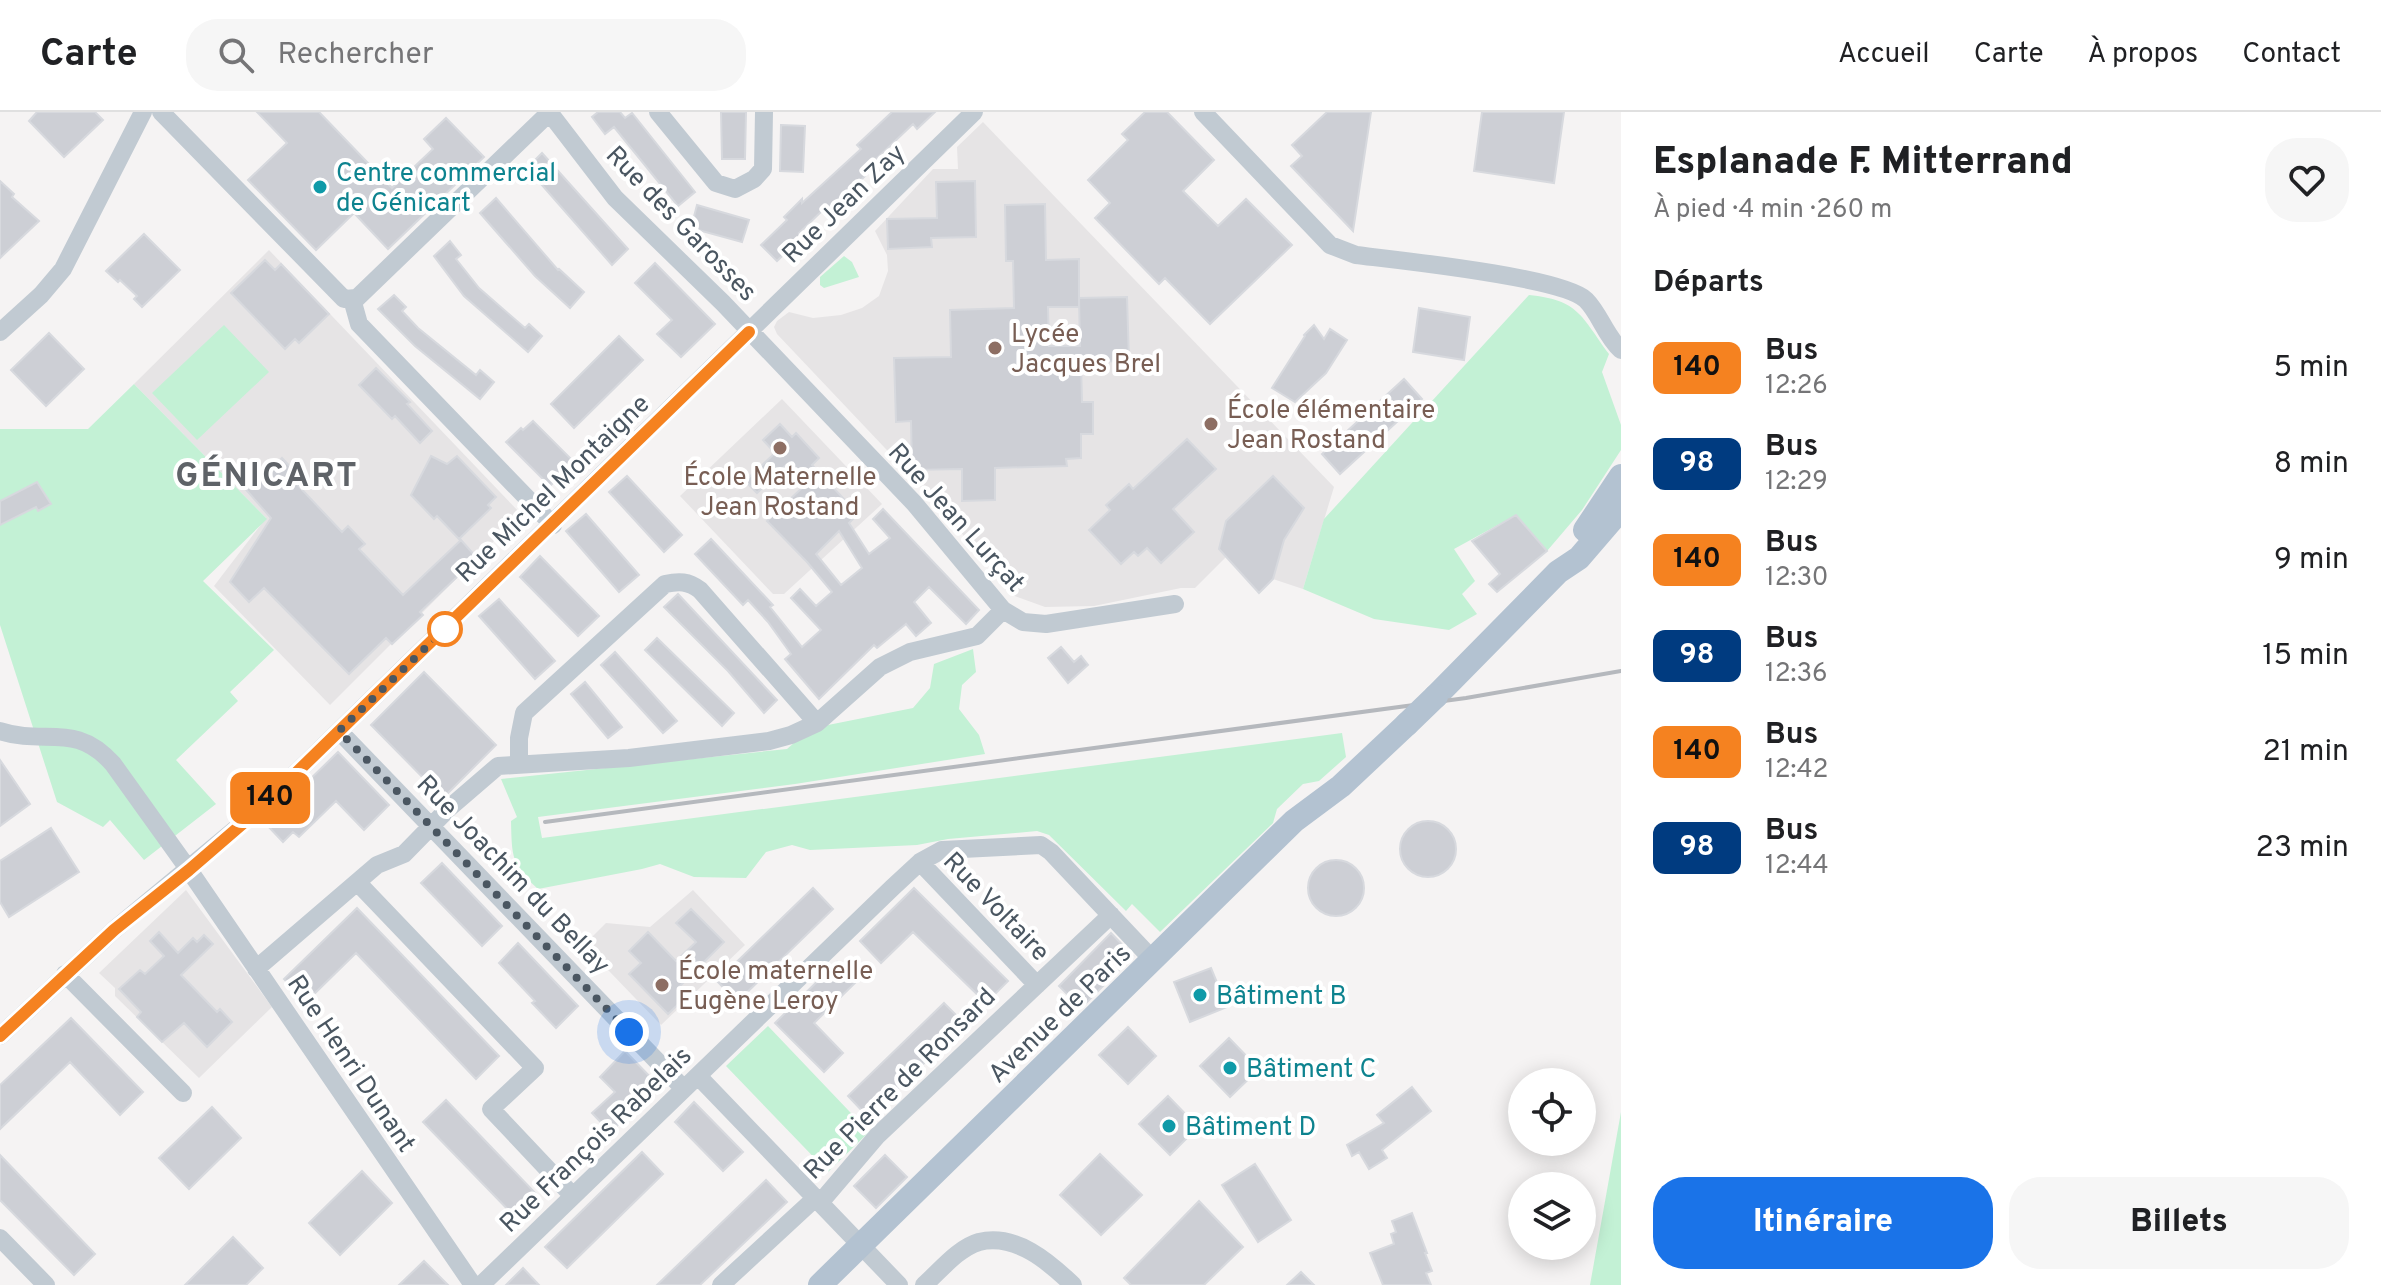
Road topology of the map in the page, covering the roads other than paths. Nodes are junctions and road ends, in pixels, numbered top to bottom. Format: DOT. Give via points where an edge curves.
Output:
graph roads {
  1 [pos="143,112"];
  2 [pos="161,112"];
  3 [pos="549,112"];
  4 [pos="658,112"];
  5 [pos="764,112"];
  6 [pos="975,112"];
  7 [pos="1203,112"];
  8 [pos="352,299"];
  9 [pos="0,332"];
  10 [pos="749,332"];
  11 [pos="1621,350"];
  12 [pos="1621,476"];
  13 [pos="1621,509"];
  14 [pos="553,525"];
  15 [pos="1558,572"];
  16 [pos="1175,604"];
  17 [pos="1003,610"];
  18 [pos="817,723"];
  19 [pos="0,731"];
  20 [pos="339,731"];
  21 [pos="519,765"];
  22 [pos="1341,786"];
  23 [pos="431,826"];
  24 [pos="920,862"];
  25 [pos="189,870"];
  26 [pos="358,883"];
  27 [pos="1111,915"];
  28 [pos="1153,960"];
  29 [pos="256,969"];
  30 [pos="65,974"];
  31 [pos="1037,985"];
  32 [pos="0,1036"];
  33 [pos="691,1082"];
  34 [pos="183,1093"];
  35 [pos="573,1196"];
  36 [pos="818,1200"];
  37 [pos="0,1238"];
  38 [pos="865,1249"];
  39 [pos="46,1285"];
  40 [pos="473,1285"];
  41 [pos="481,1285"];
  42 [pos="721,1285"];
  43 [pos="820,1285"];
  44 [pos="838,1285"];
  45 [pos="899,1285"];
  46 [pos="924,1285"];
  47 [pos="1073,1285"];
  1 -- 9 [label="street" via="63,269"];
  2 -- 8 [label="street" via="344,299"];
  3 -- 8 [label="street"];
  3 -- 10 [label="street, Rue des Garosses" via="615,198"];
  4 -- 5 [label="street" via="716,183 735,189 763,169"];
  6 -- 10 [label="street, Rue Jean Zay"];
  7 -- 11 [label="street" via="1330,245 1356,255 1543,282 1575,292"];
  8 -- 14 [label="street" via="359,324"];
  10 -- 14 [label="street, Rue Michel Montaigne"];
  10 -- 17 [label="street, Rue Jean Lurçat" via="914,503"];
  12 -- 15 [label="main road"];
  13 -- 15 [label="main road" via="1579,558"];
  14 -- 20 [label="street, Rue Michel Montaigne"];
  15 -- 22 [label="main road, Avenue de Paris, bridge"];
  16 -- 17 [label="street, Rue Jean Lurçat" via="1046,624 1023,622"];
  17 -- 18 [label="street" via="977,636 910,652 880,667"];
  18 -- 21 [label="street" via="769,741"];
  18 -- 21 [label="street" via="700,590 680,581 665,584 524,713"];
  19 -- 25 [label="street, Rue Henri Dunant" via="80,738 100,749"];
  20 -- 23 [label="street, Rue Joachim du Bellay"];
  20 -- 25 [label="street, Rue Michel Montaigne"];
  21 -- 23 [label="street" via="494,768"];
  22 -- 28 [label="main road, Avenue de Paris" via="1294,821"];
  22 -- 38 [label="main road, Avenue de Paris" via="1316,816"];
  23 -- 26 [label="street" via="404,854 377,865"];
  23 -- 33 [label="street, Rue Joachim du Bellay"];
  24 -- 27 [label="street, Rue François Rabelais" via="942,850 1041,845"];
  24 -- 31 [label="street, Rue Voltaire"];
  24 -- 33 [label="street, Rue François Rabelais"];
  25 -- 29 [label="street, Rue Henri Dunant"];
  25 -- 30 [label="street, Rue Michel Montaigne"];
  26 -- 29 [label="street"];
  26 -- 35 [label="street" via="535,1068 491,1109"];
  27 -- 28 [label="street, Rue François Rabelais"];
  27 -- 31 [label="street, Rue Pierre de Ronsard"];
  28 -- 38 [label="main road, Avenue de Paris"];
  29 -- 40 [label="street, Rue Henri Dunant"];
  30 -- 32 [label="street, Rue Michel Montaigne"];
  30 -- 34 [label="street"];
  31 -- 36 [label="street, Rue Pierre de Ronsard" via="877,1136"];
  33 -- 35 [label="street, Rue François Rabelais"];
  33 -- 36 [label="street, Rue Joachim du Bellay"];
  35 -- 41 [label="street, Rue François Rabelais"];
  36 -- 38 [label="street, Rue Joachim du Bellay"];
  36 -- 42 [label="street, Rue Pierre de Ronsard"];
  37 -- 39 [label="street"];
  38 -- 43 [label="main road, Avenue de Paris"];
  38 -- 44 [label="main road, Avenue de Paris"];
  38 -- 45 [label="street, Rue Joachim du Bellay"];
  46 -- 47 [label="street" via="979,1242 1007,1243 1034,1252"];
}
